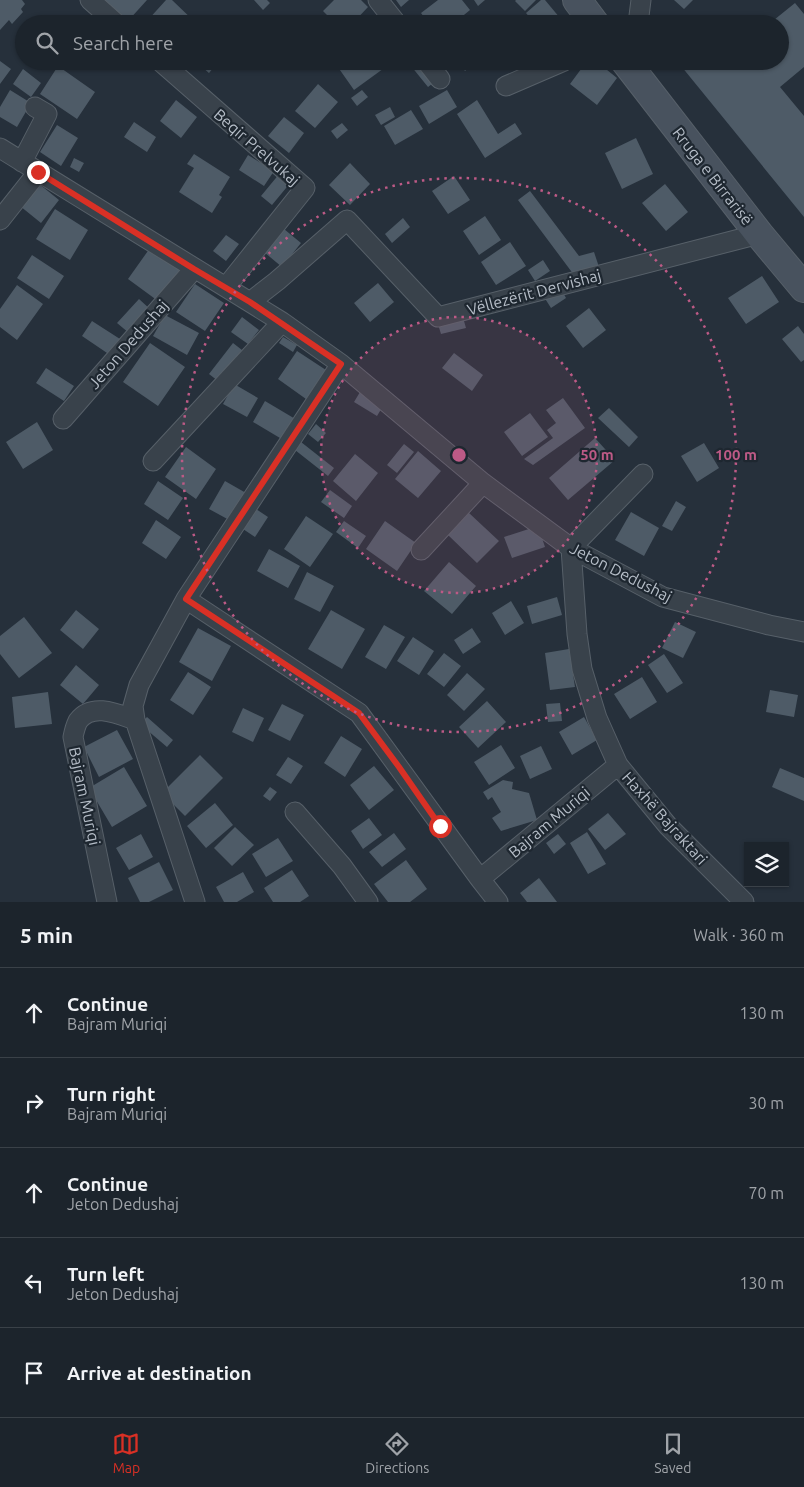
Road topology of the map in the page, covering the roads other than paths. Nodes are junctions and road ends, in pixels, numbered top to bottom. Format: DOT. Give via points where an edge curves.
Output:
graph roads {
  1 [pos="90,0"];
  2 [pos="378,0"];
  3 [pos="577,0"];
  4 [pos="641,0"];
  5 [pos="107,15"];
  6 [pos="390,15"];
  7 [pos="588,15"];
  8 [pos="639,15"];
  9 [pos="170,70"];
  10 [pos="433,70"];
  11 [pos="543,70"];
  12 [pos="635,70"];
  13 [pos="440,79"];
  14 [pos="506,86"];
  15 [pos="35,107"];
  16 [pos="0,148"];
  17 [pos="22,162"];
  18 [pos="38,172"];
  19 [pos="0,220"];
  20 [pos="759,234"];
  21 [pos="194,269"];
  22 [pos="226,287"];
  23 [pos="804,288"];
  24 [pos="250,302"];
  25 [pos="282,322"];
  26 [pos="341,364"];
  27 [pos="63,419"];
  28 [pos="153,461"];
  29 [pos="643,474"];
  30 [pos="483,483"];
  31 [pos="571,548"];
  32 [pos="421,550"];
  33 [pos="186,599"];
  34 [pos="804,632"];
  35 [pos="135,720"];
  36 [pos="618,765"];
  37 [pos="295,812"];
  38 [pos="480,879"];
  39 [pos="107,902"];
  40 [pos="195,902"];
  41 [pos="368,902"];
  42 [pos="498,902"];
  43 [pos="744,902"];
  1 -- 5 [label="street"];
  2 -- 6 [label="street"];
  3 -- 7 [label="street"];
  4 -- 8 [label="street"];
  9 -- 22 [label="street, Beqir Prelvukaj" via="305,188"];
  10 -- 13 [label="street"];
  11 -- 14 [label="street"];
  12 -- 20 [label="street, Rruga e Birrarisë"];
  15 -- 17 [label="street" via="47,114"];
  16 -- 17 [label="street, Jeton Dedushaj"];
  17 -- 18 [label="street, Jeton Dedushaj"];
  18 -- 19 [label="street"];
  18 -- 21 [label="street, Jeton Dedushaj"];
  20 -- 23 [label="street, Rruga e Birrarisë"];
  20 -- 24 [label="street, Vëllezërit Dervishaj" via="438,317 347,220"];
  21 -- 22 [label="street, Jeton Dedushaj"];
  21 -- 27 [label="street, Jeton Dedushaj"];
  22 -- 24 [label="street, Jeton Dedushaj"];
  24 -- 25 [label="street, Jeton Dedushaj"];
  25 -- 26 [label="street, Jeton Dedushaj"];
  25 -- 28 [label="street"];
  26 -- 30 [label="street, Jeton Dedushaj"];
  26 -- 33 [label="street"];
  29 -- 31 [label="street"];
  30 -- 31 [label="street, Jeton Dedushaj"];
  30 -- 32 [label="street"];
  31 -- 34 [label="street, Jeton Dedushaj" via="663,597"];
  31 -- 36 [label="street, Haxhë Bajraktari" via="582,669 597,718"];
  33 -- 35 [label="street" via="139,684 133,706"];
  33 -- 38 [label="street" via="359,713"];
  35 -- 39 [label="street, Bajram Muriqi" via="110,711 93,711 79,721 73,737"];
  35 -- 40 [label="street"];
  36 -- 38 [label="street, Bajram Muriqi"];
  36 -- 43 [label="street, Haxhë Bajraktari" via="668,826"];
  37 -- 41 [label="street"];
  38 -- 42 [label="street"];
}
